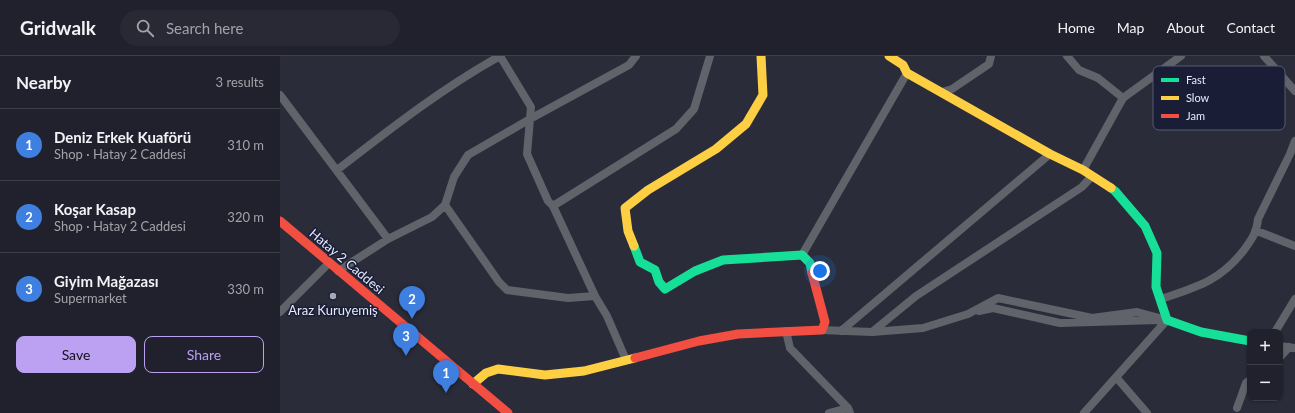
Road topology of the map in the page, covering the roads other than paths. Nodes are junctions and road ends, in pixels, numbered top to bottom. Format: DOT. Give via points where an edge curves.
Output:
graph roads {
  1 [pos="500,56"];
  2 [pos="636,56"];
  3 [pos="710,56"];
  4 [pos="761,56"];
  5 [pos="889,56"];
  6 [pos="991,56"];
  7 [pos="1066,56"];
  8 [pos="1181,56"];
  9 [pos="1264,56"];
  10 [pos="1167,66"];
  11 [pos="1273,66"];
  12 [pos="907,73"];
  13 [pos="1153,76"];
  14 [pos="1285,80"];
  15 [pos="1295,91"];
  16 [pos="942,92"];
  17 [pos="280,95"];
  18 [pos="1123,98"];
  19 [pos="530,119"];
  20 [pos="1295,141"];
  21 [pos="1050,154"];
  22 [pos="1292,155"];
  23 [pos="337,170"];
  24 [pos="1083,170"];
  25 [pos="1092,176"];
  26 [pos="445,205"];
  27 [pos="553,206"];
  28 [pos="280,221"];
  29 [pos="1257,230"];
  30 [pos="388,239"];
  31 [pos="1295,246"];
  32 [pos="802,255"];
  33 [pos="329,263"];
  34 [pos="338,271"];
  35 [pos="595,296"];
  36 [pos="1161,299"];
  37 [pos="1295,299"];
  38 [pos="280,312"];
  39 [pos="1166,320"];
  40 [pos="1277,329"];
  41 [pos="822,330"];
  42 [pos="786,331"];
  43 [pos="841,331"];
  44 [pos="872,332"];
  45 [pos="1247,340"];
  46 [pos="1292,347"];
  47 [pos="1283,354"];
  48 [pos="626,360"];
  49 [pos="1116,377"];
  50 [pos="1247,382"];
  51 [pos="474,384"];
  52 [pos="1236,408"];
  53 [pos="849,411"];
  54 [pos="508,413"];
  55 [pos="829,413"];
  56 [pos="1084,413"];
  57 [pos="1147,413"];
  1 -- 19 [label="street" via="531,107"];
  1 -- 23 [label="street" via="436,95"];
  2 -- 19 [label="street" via="629,64"];
  3 -- 27 [label="street" via="694,109 676,129"];
  4 -- 32 [label="street" via="763,94 746,124 716,148 648,190 625,208 628,230 640,262 656,270 659,282 665,289 695,271 723,260"];
  5 -- 12 [label="street" via="903,65"];
  6 -- 16 [label="street" via="988,64 952,89"];
  7 -- 18 [label="street" via="1079,70 1098,78"];
  8 -- 10 [label="street"];
  9 -- 11 [label="street"];
  12 -- 16 [label="street"];
  12 -- 32 [label="street"];
  13 -- 18 [label="street"];
  14 -- 15 [label="street"];
  16 -- 21 [label="street"];
  17 -- 23 [label="street"];
  18 -- 24 [label="street"];
  19 -- 26 [label="street" via="468,155 454,177"];
  19 -- 27 [label="street" via="527,154 548,201"];
  20 -- 22 [label="street"];
  21 -- 24 [label="street"];
  21 -- 43 [label="street"];
  22 -- 29 [label="street" via="1258,219"];
  23 -- 30 [label="street"];
  24 -- 25 [label="street"];
  25 -- 36 [label="street" via="1115,191 1145,226 1157,254 1156,287"];
  25 -- 44 [label="street" via="1082,187 916,296"];
  26 -- 30 [label="street" via="432,217"];
  26 -- 35 [label="street" via="507,290 568,298"];
  27 -- 35 [label="street"];
  28 -- 33 [label="street, Hatay 2 Caddesi"];
  29 -- 31 [label="street"];
  29 -- 36 [label="street" via="1236,261 1221,275"];
  30 -- 34 [label="street"];
  32 -- 41 [label="street" via="810,263 825,322"];
  33 -- 34 [label="street, Hatay 2 Caddesi"];
  33 -- 38 [label="street"];
  34 -- 51 [label="street, Hatay 2 Caddesi"];
  35 -- 48 [label="street" via="607,316"];
  36 -- 39 [label="street"];
  37 -- 40 [label="street"];
  39 -- 44 [label="street" via="1060,323 993,308 930,330"];
  39 -- 44 [label="street" via="1137,312 1092,318 998,298 968,314 923,328"];
  39 -- 45 [label="street" via="1202,332"];
  39 -- 49 [label="street"];
  41 -- 42 [label="street"];
  41 -- 43 [label="street"];
  42 -- 48 [label="street" via="738,334 699,341"];
  42 -- 53 [label="street" via="790,348"];
  43 -- 44 [label="street"];
  46 -- 47 [label="street"];
  48 -- 51 [label="street" via="584,371 545,375 498,369 486,373"];
  49 -- 56 [label="street"];
  49 -- 57 [label="street"];
  50 -- 52 [label="street"];
  51 -- 54 [label="street, Hatay 2 Caddesi"];
  53 -- 55 [label="street"];
}
